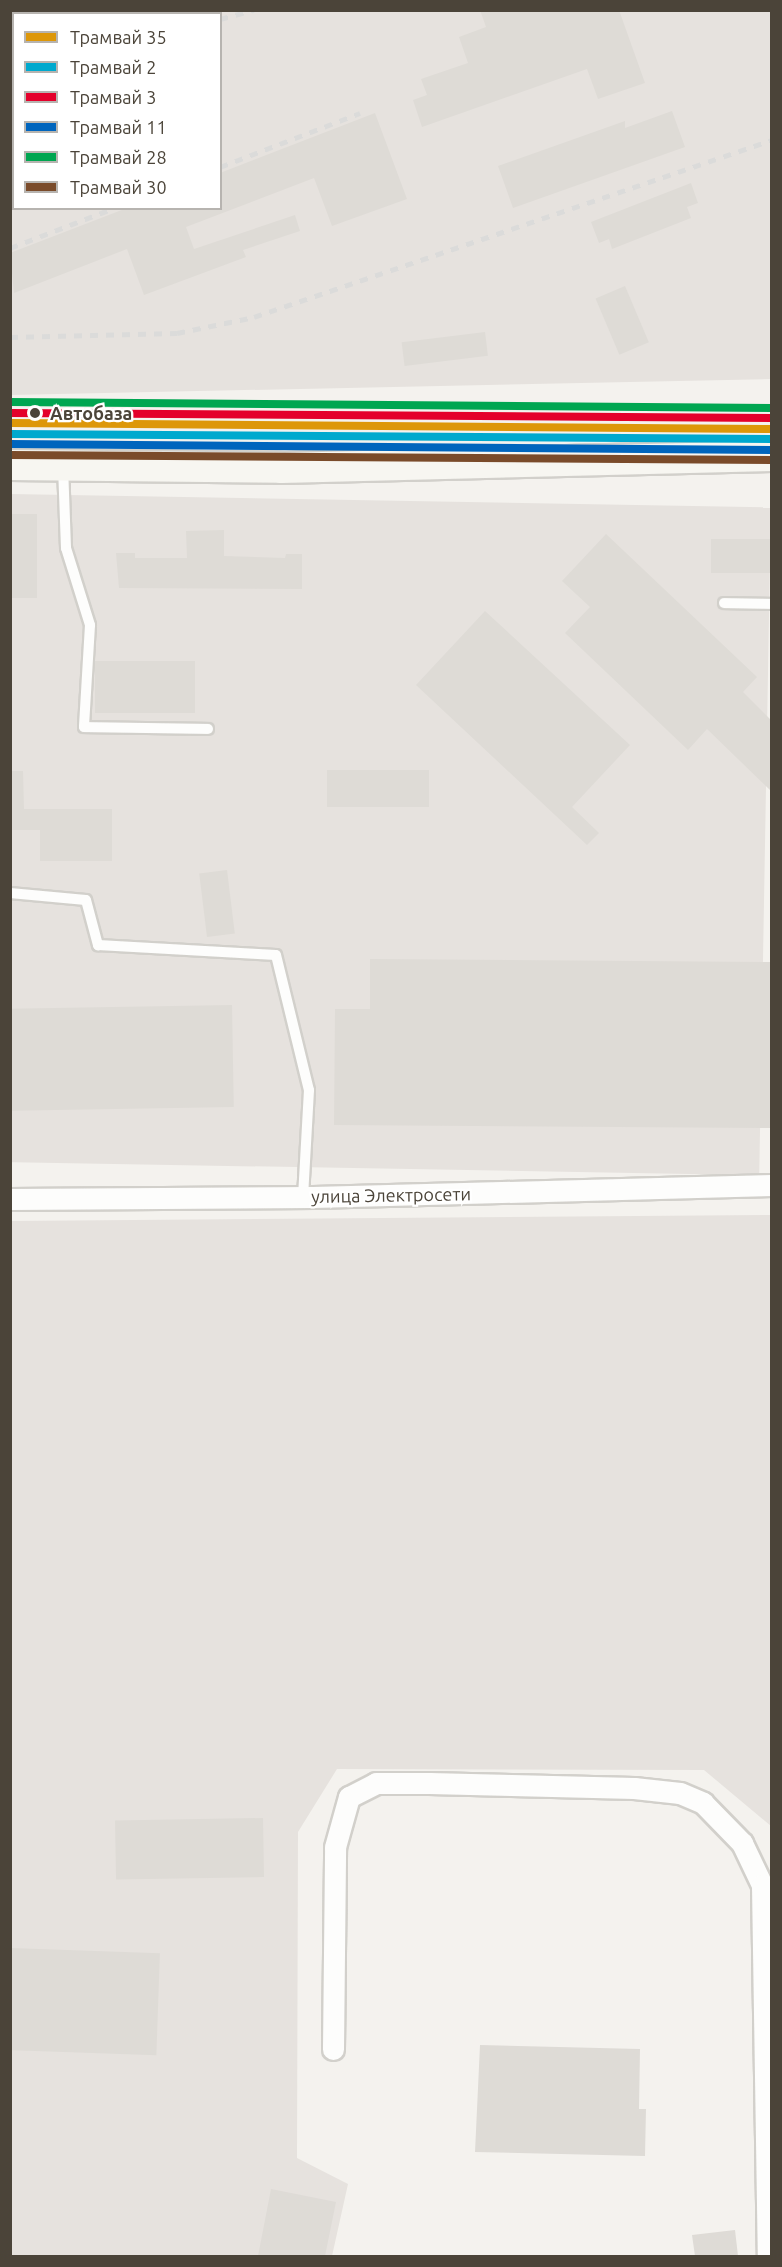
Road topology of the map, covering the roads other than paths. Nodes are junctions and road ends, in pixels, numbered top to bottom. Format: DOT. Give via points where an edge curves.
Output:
graph roads {
  1 [pos="771,456"];
  2 [pos="10,465"];
  3 [pos="63,466"];
  4 [pos="724,603"];
  5 [pos="771,604"];
  6 [pos="208,729"];
  7 [pos="10,893"];
  8 [pos="771,1185"];
  9 [pos="303,1197"];
  10 [pos="10,1199"];
  11 [pos="333,2049"];
  12 [pos="768,2256"];
  1 -- 3 [label="main road" via="281,468"];
  2 -- 3 [label="main road"];
  3 -- 6 [label="lane" via="66,548 90,625 84,727"];
  4 -- 5 [label="lane"];
  7 -- 9 [label="lane" via="86,900 98,945 276,955 309,1090"];
  8 -- 9 [label="street, улица Электросети"];
  9 -- 10 [label="street, улица Электросети"];
  11 -- 12 [label="street" via="335,1847 349,1797 376,1783 429,1783 634,1788 680,1793 703,1803 742,1843 762,1885"];
}
